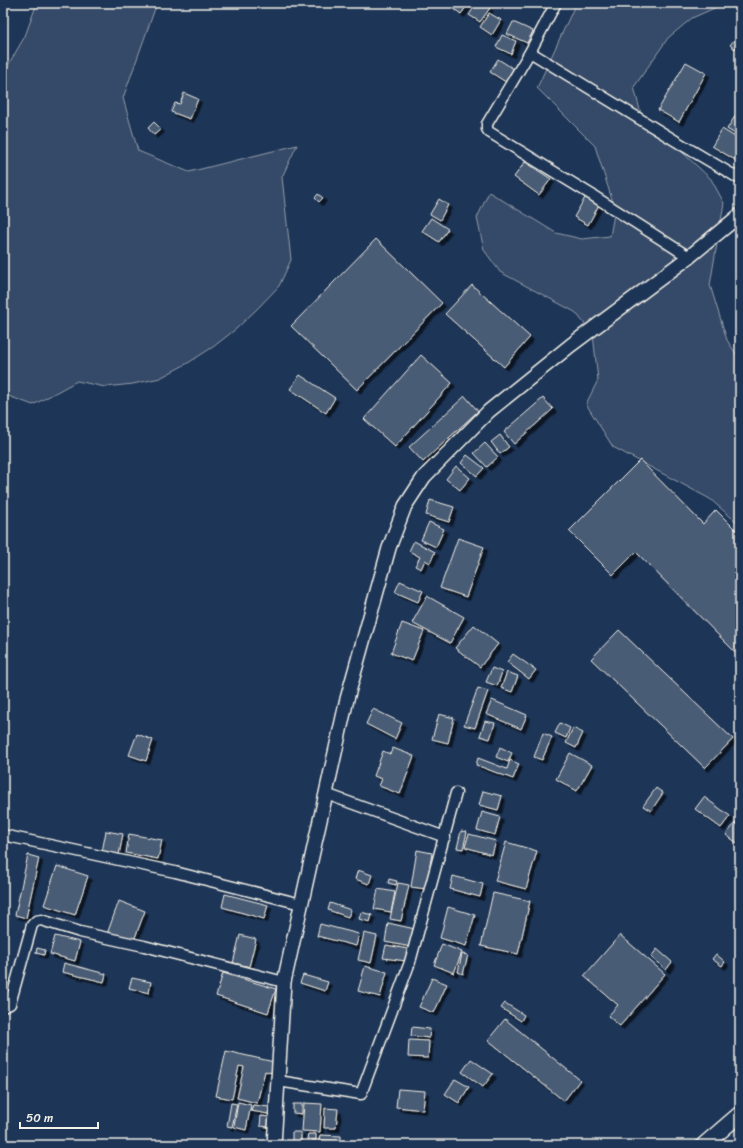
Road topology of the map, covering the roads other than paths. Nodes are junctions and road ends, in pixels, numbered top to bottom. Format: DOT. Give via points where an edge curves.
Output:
graph roads {
  1 [pos="556,3"];
  2 [pos="530,52"];
  3 [pos="740,179"];
  4 [pos="740,215"];
  5 [pos="689,258"];
  6 [pos="456,793"];
  7 [pos="326,794"];
  8 [pos="3,835"];
  9 [pos="445,837"];
  10 [pos="301,904"];
  11 [pos="284,982"];
  12 [pos="3,1007"];
  13 [pos="278,1081"];
  14 [pos="740,1114"];
  15 [pos="274,1145"];
  16 [pos="704,1145"];
  1 -- 2 [label="street"];
  2 -- 3 [label="street"];
  2 -- 5 [label="street" via="488,124 489,132"];
  4 -- 5 [label="main road"];
  5 -- 7 [label="main road" via="570,345 489,411 424,477 405,506 388,548 347,699"];
  6 -- 9 [label="street"];
  7 -- 9 [label="street"];
  7 -- 10 [label="main road"];
  8 -- 10 [label="street" via="175,872"];
  9 -- 13 [label="street" via="410,962 361,1094"];
  10 -- 11 [label="main road"];
  11 -- 12 [label="street" via="41,920 32,925 10,1004"];
  11 -- 13 [label="main road"];
  13 -- 15 [label="main road"];
  14 -- 16 [label="highway"];
}
